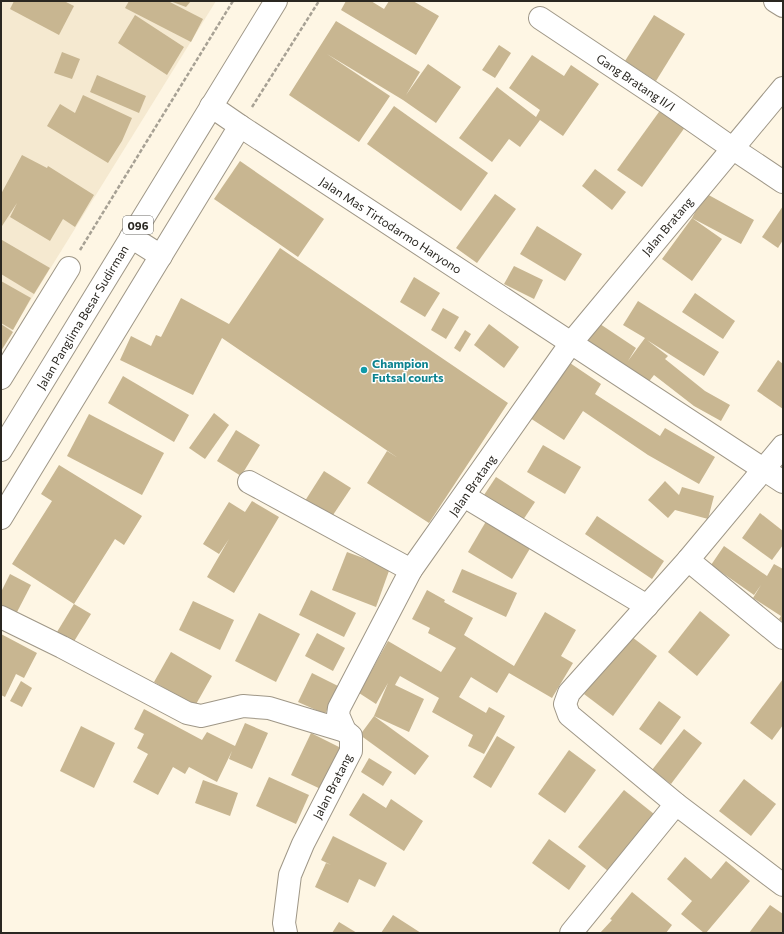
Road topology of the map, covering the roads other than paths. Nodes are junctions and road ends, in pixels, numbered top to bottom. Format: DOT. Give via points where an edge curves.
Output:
graph roads {
  1 [pos="276,1"];
  2 [pos="775,1"];
  3 [pos="783,6"];
  4 [pos="540,18"];
  5 [pos="783,88"];
  6 [pos="211,106"];
  7 [pos="240,126"];
  8 [pos="732,148"];
  9 [pos="783,182"];
  10 [pos="131,237"];
  11 [pos="161,256"];
  12 [pos="69,268"];
  13 [pos="571,343"];
  14 [pos="1,378"];
  15 [pos="783,446"];
  16 [pos="1,450"];
  17 [pos="764,469"];
  18 [pos="250,482"];
  19 [pos="783,482"];
  20 [pos="464,496"];
  21 [pos="1,518"];
  22 [pos="688,560"];
  23 [pos="411,570"];
  24 [pos="647,606"];
  25 [pos="1,617"];
  26 [pos="783,638"];
  27 [pos="345,730"];
  28 [pos="676,804"];
  29 [pos="783,885"];
  30 [pos="286,933"];
  31 [pos="571,933"];
  1 -- 6 [label="street, Jalan Panglima Besar Sudirman / 096"];
  2 -- 3 [label="street"];
  4 -- 8 [label="street, Gang Bratang II/I"];
  5 -- 8 [label="street, Jalan Bratang"];
  6 -- 7 [label="street, Jalan Mas Tirtodarmo Haryono"];
  6 -- 10 [label="street, Jalan Panglima Besar Sudirman / 096"];
  7 -- 11 [label="street"];
  7 -- 13 [label="street, Jalan Mas Tirtodarmo Haryono"];
  8 -- 9 [label="street, Gang Bratang II/I"];
  8 -- 13 [label="street, Jalan Bratang"];
  10 -- 11 [label="street"];
  10 -- 16 [label="street, Jalan Panglima Besar Sudirman / 096"];
  11 -- 21 [label="street"];
  12 -- 14 [label="street"];
  13 -- 17 [label="street, Jalan Mas Tirtodarmo Haryono"];
  13 -- 20 [label="street, Jalan Bratang"];
  15 -- 17 [label="street"];
  17 -- 19 [label="street, Jalan Mas Tirtodarmo Haryono"];
  17 -- 22 [label="street"];
  18 -- 23 [label="street"];
  20 -- 23 [label="street, Jalan Bratang"];
  20 -- 24 [label="street"];
  22 -- 24 [label="street"];
  22 -- 26 [label="street"];
  23 -- 27 [label="street, Jalan Bratang" via="341,702 338,715"];
  24 -- 28 [label="street" via="569,693 565,704 569,715"];
  25 -- 27 [label="street" via="187,713 201,716 243,706 269,708"];
  27 -- 30 [label="street, Jalan Bratang" via="351,736 351,751 303,844 290,875 284,923"];
  28 -- 29 [label="street"];
  28 -- 31 [label="street"];
}
